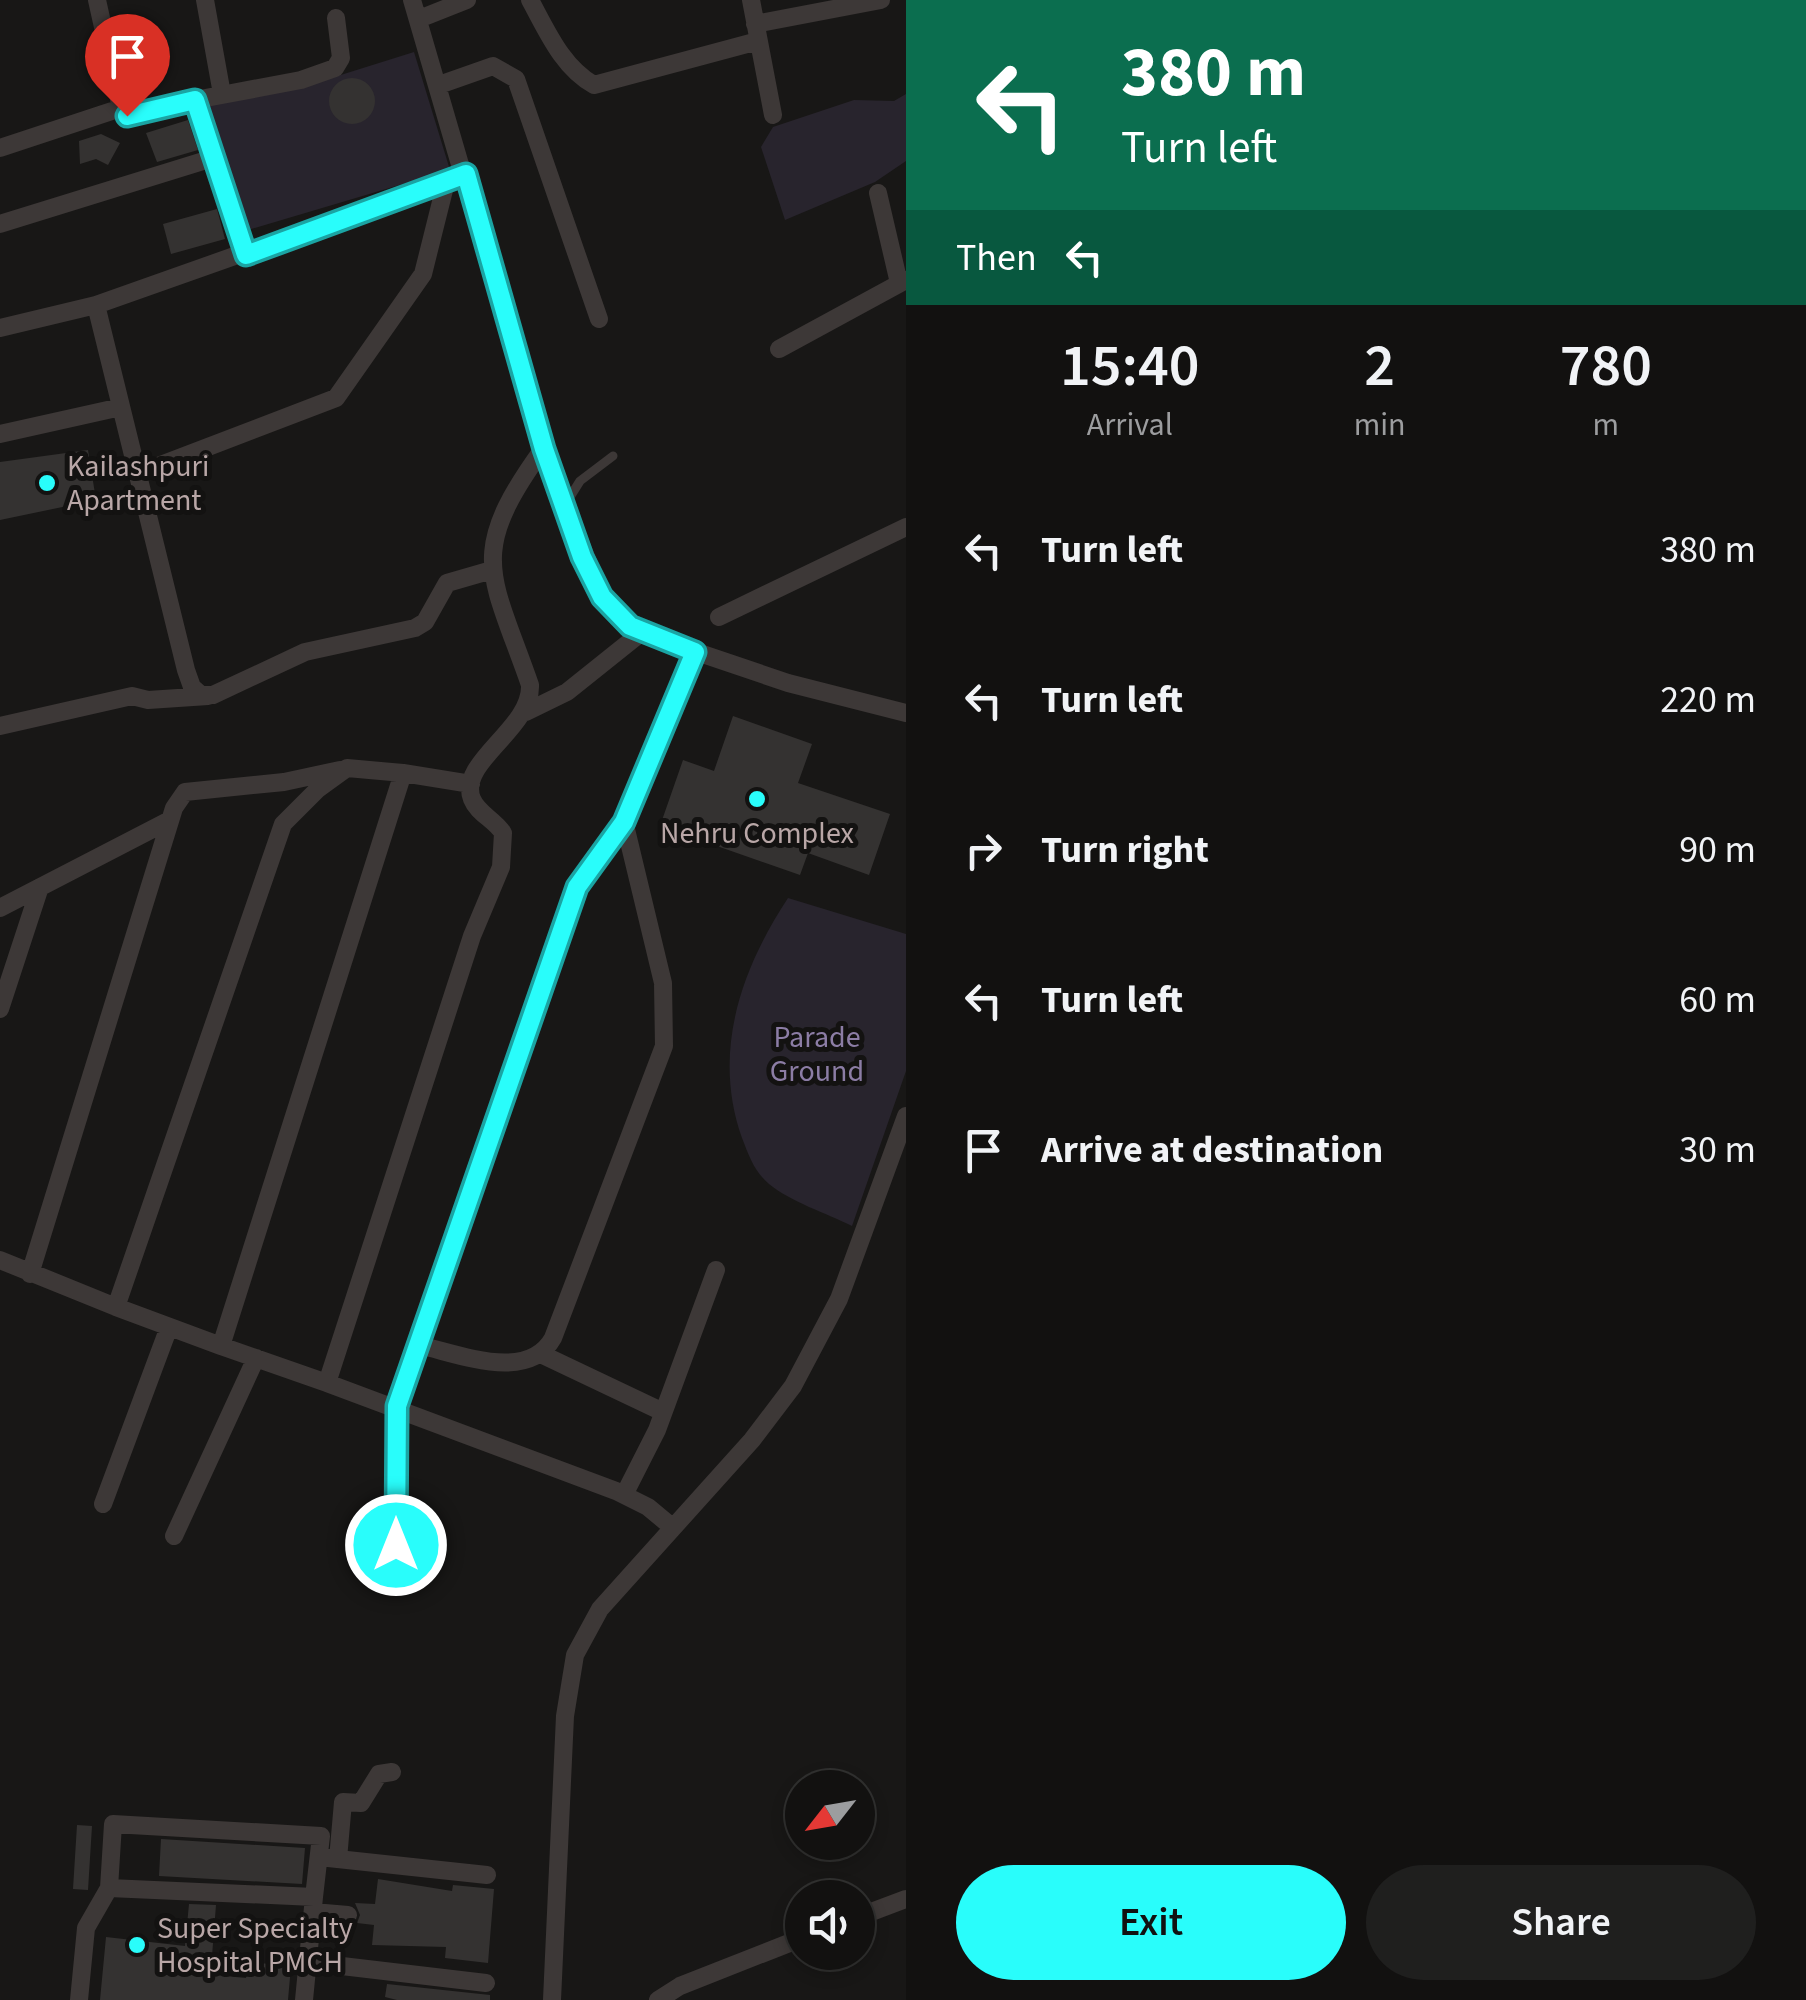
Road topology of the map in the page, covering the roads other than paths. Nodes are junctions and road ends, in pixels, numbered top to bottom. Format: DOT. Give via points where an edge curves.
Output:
graph roads {
  1 [pos="97,0"];
  2 [pos="205,0"];
  3 [pos="412,0"];
  4 [pos="467,0"];
  5 [pos="530,0"];
  6 [pos="751,0"];
  7 [pos="881,0"];
  8 [pos="336,18"];
  9 [pos="418,19"];
  10 [pos="756,32"];
  11 [pos="439,84"];
  12 [pos="222,94"];
  13 [pos="195,100"];
  14 [pos="120,108"];
  15 [pos="773,115"];
  16 [pos="0,148"];
  17 [pos="213,158"];
  18 [pos="466,174"];
  19 [pos="446,182"];
  20 [pos="878,193"];
  21 [pos="0,224"];
  22 [pos="246,255"];
  23 [pos="902,282"];
  24 [pos="96,305"];
  25 [pos="599,319"];
  26 [pos="0,328"];
  27 [pos="780,349"];
  28 [pos="121,407"];
  29 [pos="0,434"];
  30 [pos="544,449"];
  31 [pos="613,456"];
  32 [pos="140,474"];
  33 [pos="554,481"];
  34 [pos="580,481"];
  35 [pos="564,507"];
  36 [pos="906,526"];
  37 [pos="492,570"];
  38 [pos="719,617"];
  39 [pos="642,632"];
  40 [pos="695,652"];
  41 [pos="214,695"];
  42 [pos="526,712"];
  43 [pos="906,713"];
  44 [pos="0,726"];
  45 [pos="347,768"];
  46 [pos="403,772"];
  47 [pos="284,782"];
  48 [pos="470,784"];
  49 [pos="170,820"];
  50 [pos="624,822"];
  51 [pos="284,824"];
  52 [pos="40,887"];
  53 [pos="0,908"];
  54 [pos="0,1009"];
  55 [pos="906,1116"];
  56 [pos="0,1260"];
  57 [pos="716,1270"];
  58 [pos="30,1274"];
  59 [pos="116,1308"];
  60 [pos="169,1327"];
  61 [pos="418,1345"];
  62 [pos="221,1346"];
  63 [pos="543,1355"];
  64 [pos="256,1358"];
  65 [pos="326,1383"];
  66 [pos="397,1406"];
  67 [pos="663,1412"];
  68 [pos="624,1495"];
  69 [pos="104,1504"];
  70 [pos="672,1527"];
  71 [pos="174,1536"];
  72 [pos="396,1545"];
  73 [pos="392,1772"];
  74 [pos="328,1858"];
  75 [pos="487,1875"];
  76 [pos="109,1888"];
  77 [pos="906,1899"];
  78 [pos="313,1905"];
  79 [pos="875,1911"];
  80 [pos="348,1915"];
  81 [pos="785,1945"];
  82 [pos="308,1962"];
  83 [pos="486,1983"];
  84 [pos="79,2000"];
  85 [pos="304,2000"];
  86 [pos="552,2000"];
  87 [pos="658,2000"];
  1 -- 14 [label="street"];
  2 -- 12 [label="street"];
  3 -- 9 [label="street"];
  4 -- 9 [label="street"];
  5 -- 10 [label="street" via="558,52 594,85"];
  6 -- 10 [label="street"];
  7 -- 10 [label="street"];
  8 -- 12 [label="street" via="341,58 335,68"];
  9 -- 11 [label="street"];
  10 -- 15 [label="street"];
  11 -- 18 [label="street"];
  11 -- 25 [label="street" via="493,66 516,79"];
  12 -- 13 [label="street"];
  13 -- 14 [label="street" via="137,117"];
  13 -- 17 [label="street"];
  14 -- 16 [label="street"];
  17 -- 21 [label="street"];
  17 -- 22 [label="street"];
  18 -- 19 [label="street"];
  18 -- 30 [label="street"];
  19 -- 22 [label="street"];
  19 -- 32 [label="street" via="423,274 336,398"];
  20 -- 23 [label="street"];
  22 -- 24 [label="street"];
  23 -- 27 [label="street"];
  24 -- 26 [label="street"];
  24 -- 28 [label="street"];
  28 -- 29 [label="street"];
  28 -- 32 [label="street"];
  30 -- 33 [label="street"];
  30 -- 37 [label="street" via="499,518"];
  31 -- 34 [label="lane"];
  32 -- 41 [label="street" via="186,670 192,687"];
  33 -- 34 [label="lane"];
  33 -- 35 [label="street"];
  34 -- 35 [label="lane"];
  35 -- 39 [label="street" via="602,597"];
  36 -- 38 [label="street"];
  37 -- 41 [label="street" via="447,583 415,628 304,652"];
  37 -- 42 [label="street" via="499,609 530,686"];
  39 -- 40 [label="street"];
  39 -- 42 [label="street" via="567,692"];
  40 -- 43 [label="street"];
  40 -- 50 [label="street"];
  41 -- 44 [label="street" via="132,696"];
  42 -- 48 [label="street"];
  45 -- 46 [label="street"];
  45 -- 47 [label="street"];
  45 -- 51 [label="street"];
  46 -- 48 [label="street"];
  46 -- 62 [label="street"];
  47 -- 49 [label="street" via="185,792"];
  47 -- 51 [label="street"];
  48 -- 65 [label="street" via="474,804 503,833 501,867 472,936"];
  49 -- 52 [label="street"];
  49 -- 58 [label="street"];
  50 -- 61 [label="street" via="577,887"];
  50 -- 63 [label="street" via="664,983 664,1046"];
  51 -- 59 [label="street"];
  52 -- 53 [label="street"];
  52 -- 54 [label="street"];
  55 -- 70 [label="street" via="821,1340 752,1440"];
  56 -- 58 [label="street"];
  57 -- 67 [label="street"];
  58 -- 59 [label="street"];
  59 -- 60 [label="street"];
  60 -- 62 [label="street"];
  60 -- 69 [label="street"];
  61 -- 63 [label="street" via="503,1362"];
  61 -- 66 [label="street"];
  62 -- 64 [label="street"];
  63 -- 67 [label="street"];
  64 -- 65 [label="street"];
  64 -- 71 [label="street"];
  65 -- 66 [label="street"];
  66 -- 68 [label="street"];
  66 -- 72 [label="street"];
  67 -- 68 [label="street"];
  68 -- 70 [label="street"];
  70 -- 86 [label="street" via="600,1608 576,1655 565,1716"];
  73 -- 74 [label="street" via="379,1774 361,1802 343,1802"];
  74 -- 75 [label="street"];
  74 -- 76 [label="street" via="321,1836 113,1824"];
  74 -- 78 [label="street"];
  76 -- 78 [label="street"];
  76 -- 84 [label="street" via="86,1928"];
  77 -- 79 [label="street"];
  78 -- 80 [label="street"];
  78 -- 82 [label="street"];
  81 -- 87 [label="street"];
  82 -- 83 [label="street"];
  82 -- 85 [label="street"];
}
